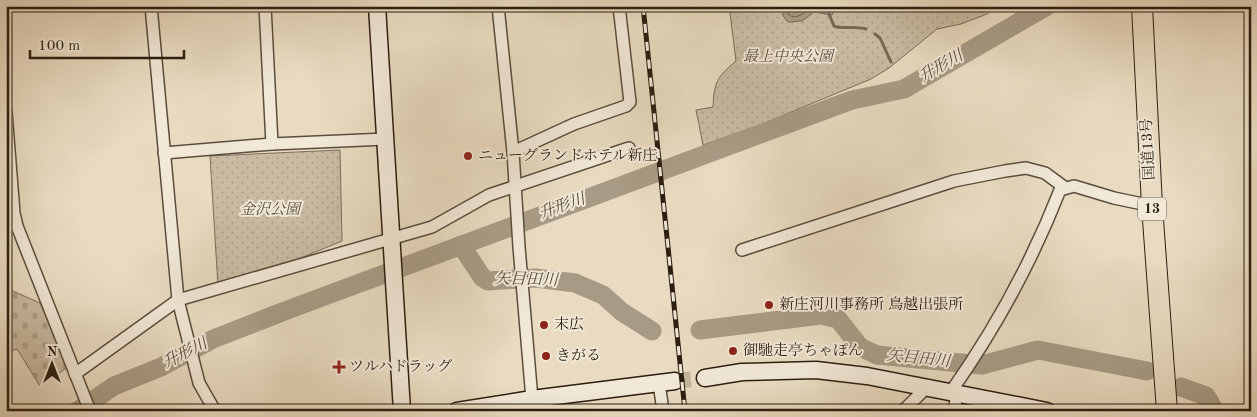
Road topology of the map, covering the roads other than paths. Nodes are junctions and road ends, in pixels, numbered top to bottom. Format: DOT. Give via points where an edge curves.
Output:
graph roads {
  1 [pos="151,6"];
  2 [pos="265,6"];
  3 [pos="377,6"];
  4 [pos="498,6"];
  5 [pos="619,6"];
  6 [pos="1142,6"];
  7 [pos="6,112"];
  8 [pos="386,139"];
  9 [pos="272,144"];
  10 [pos="629,148"];
  11 [pos="513,152"];
  12 [pos="164,153"];
  13 [pos="1064,187"];
  14 [pos="515,191"];
  15 [pos="1152,206"];
  16 [pos="10,214"];
  17 [pos="393,237"];
  18 [pos="742,250"];
  19 [pos="179,304"];
  20 [pos="75,374"];
  21 [pos="704,378"];
  22 [pos="667,382"];
  23 [pos="926,388"];
  24 [pos="953,393"];
  25 [pos="533,405"];
  26 [pos="494,407"];
  27 [pos="90,411"];
  28 [pos="215,411"];
  29 [pos="402,411"];
  30 [pos="457,411"];
  31 [pos="664,411"];
  32 [pos="903,411"];
  33 [pos="955,411"];
  34 [pos="1047,411"];
  35 [pos="1167,411"];
  1 -- 12 [label="street"];
  2 -- 9 [label="street"];
  3 -- 8 [label="street"];
  4 -- 11 [label="street"];
  5 -- 11 [label="street" via="630,102"];
  6 -- 15 [label="highway, 国道13号 / 13"];
  7 -- 16 [label="street"];
  8 -- 9 [label="street"];
  8 -- 17 [label="street"];
  9 -- 12 [label="street"];
  10 -- 14 [label="street"];
  11 -- 14 [label="street"];
  12 -- 19 [label="street"];
  13 -- 15 [label="street" via="1074,186"];
  13 -- 18 [label="street" via="1045,173 1026,168 996,172 954,181"];
  13 -- 24 [label="street" via="996,324"];
  14 -- 17 [label="street" via="490,195 432,227"];
  14 -- 25 [label="street"];
  15 -- 35 [label="highway, 国道13号 / 13"];
  16 -- 20 [label="street"];
  17 -- 19 [label="street"];
  17 -- 29 [label="street"];
  19 -- 20 [label="street"];
  19 -- 28 [label="street" via="199,383"];
  20 -- 27 [label="street"];
  21 -- 23 [label="street" via="742,372 816,370"];
  22 -- 25 [label="street"];
  22 -- 31 [label="street"];
  23 -- 24 [label="street"];
  23 -- 32 [label="street"];
  24 -- 33 [label="street"];
  24 -- 34 [label="street"];
  25 -- 26 [label="street"];
  26 -- 30 [label="street"];
}
